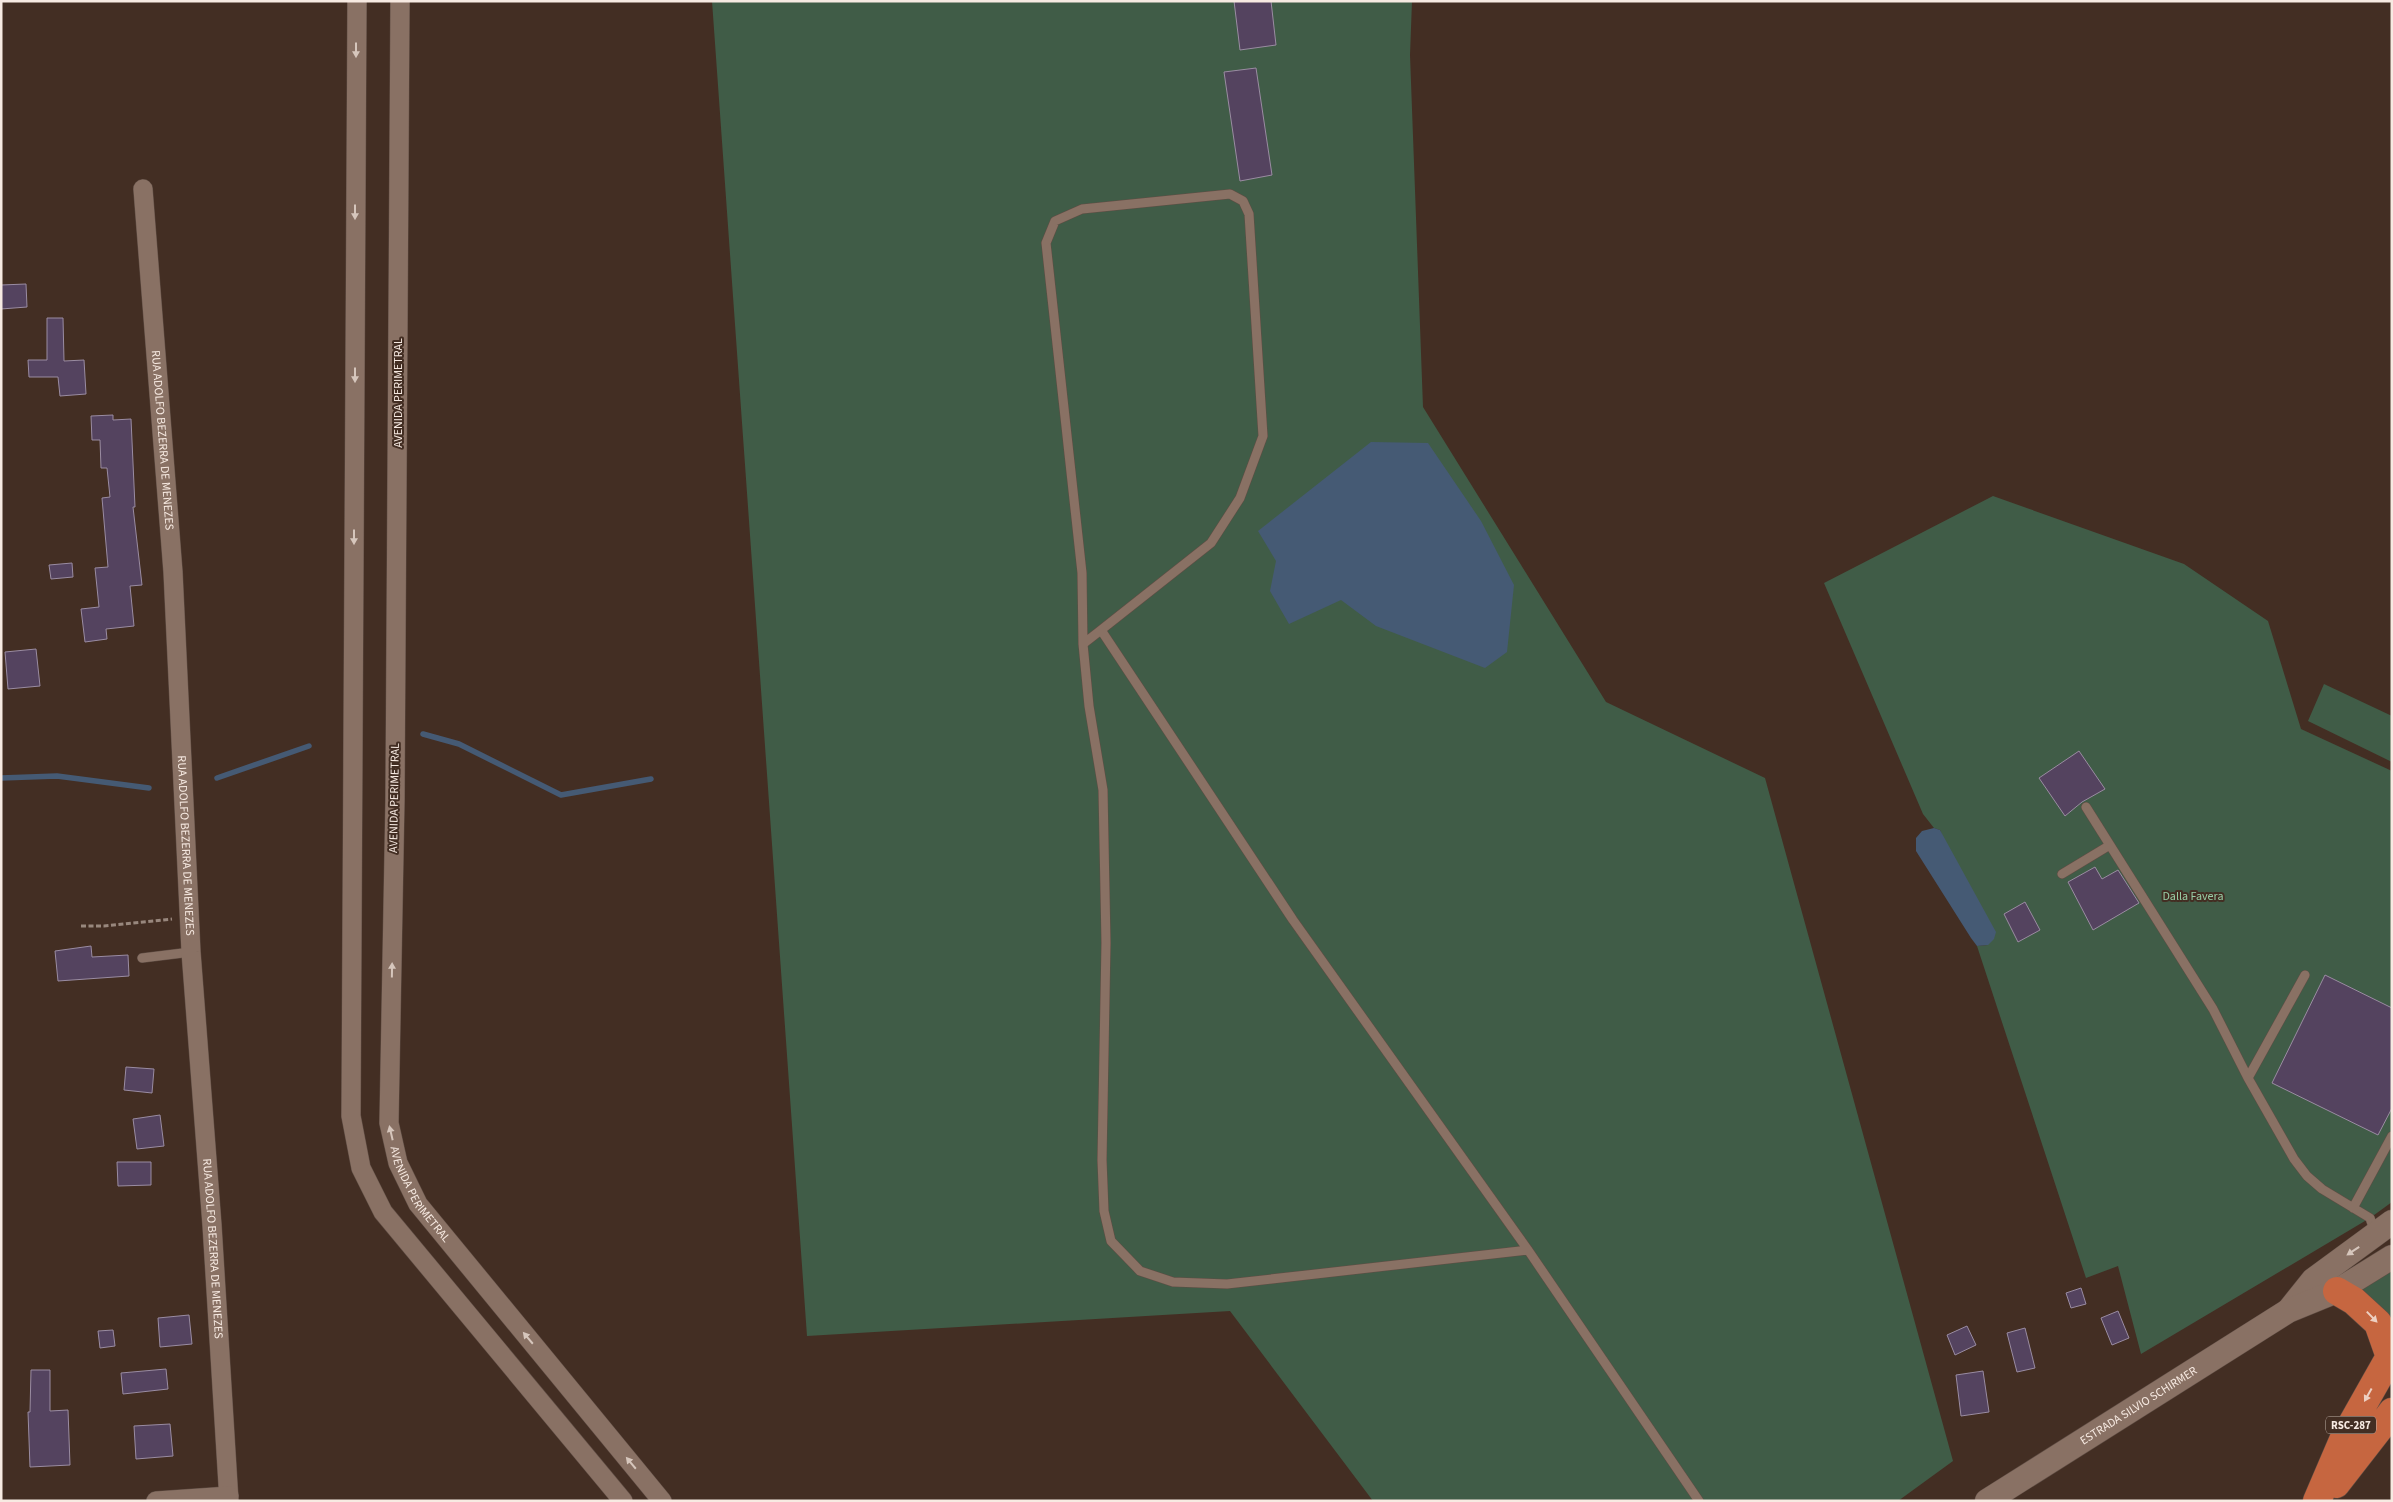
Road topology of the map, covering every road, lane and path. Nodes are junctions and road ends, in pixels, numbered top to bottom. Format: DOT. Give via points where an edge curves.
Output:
graph roads {
  1 [pos="357,1"];
  2 [pos="400,1"];
  3 [pos="143,189"];
  4 [pos="1101,630"];
  5 [pos="1083,644"];
  6 [pos="2086,807"];
  7 [pos="2110,845"];
  8 [pos="2062,874"];
  9 [pos="190,918"];
  10 [pos="81,926"];
  11 [pos="192,952"];
  12 [pos="142,958"];
  13 [pos="2305,975"];
  14 [pos="2248,1078"];
  15 [pos="2392,1136"];
  16 [pos="2353,1208"];
  17 [pos="2384,1229"];
  18 [pos="1528,1250"];
  19 [pos="2392,1257"];
  20 [pos="2337,1291"];
  21 [pos="2288,1311"];
  22 [pos="2391,1355"];
  23 [pos="2392,1412"];
  24 [pos="229,1498"];
  25 [pos="156,1501"];
  26 [pos="623,1501"];
  27 [pos="662,1501"];
  28 [pos="1699,1501"];
  29 [pos="1987,1501"];
  30 [pos="2317,1501"];
  31 [pos="2323,1501"];
  1 -- 26 [label="street, one-way" via="350,1116 362,1168 383,1212"];
  27 -- 2 [label="street, AVENIDA PERIMETRAL, one-way" via="418,1204 398,1163 389,1123 395,789"];
  3 -- 9 [label="street, RUA ADOLFO BEZERRA DE MENEZES" via="173,572"];
  4 -- 5 [label="lane"];
  4 -- 5 [label="lane" via="1211,543 1240,498 1263,436 1250,214 1243,201 1230,194 1082,210 1055,222 1046,243 1082,573"];
  4 -- 18 [label="lane" via="1294,920"];
  5 -- 18 [label="lane" via="1102,790 1106,943 1102,1160 1104,1211 1111,1241 1140,1271 1173,1282 1227,1284"];
  6 -- 7 [label="lane"];
  7 -- 8 [label="lane"];
  7 -- 14 [label="lane" via="2208,1001"];
  9 -- 10 [label="path"];
  9 -- 11 [label="street, RUA ADOLFO BEZERRA DE MENEZES"];
  11 -- 12 [label="lane"];
  11 -- 24 [label="street, RUA ADOLFO BEZERRA DE MENEZES"];
  13 -- 14 [label="lane"];
  14 -- 16 [label="lane" via="2307,1176"];
  15 -- 16 [label="lane"];
  16 -- 17 [label="lane"];
  17 -- 21 [label="street, ESTRADA SILVIO SCHIRMER, one-way" via="2313,1280"];
  18 -- 28 [label="lane"];
  19 -- 20 [label="street, ESTRADA SILVIO SCHIRMER"];
  20 -- 21 [label="street, ESTRADA SILVIO SCHIRMER"];
  20 -- 22 [label="highway, one-way" via="2378,1323"];
  21 -- 29 [label="street, ESTRADA SILVIO SCHIRMER"];
  22 -- 30 [label="highway, RSC-287, one-way" via="2344,1438"];
  23 -- 31 [label="highway, RSC-287"];
  24 -- 25 [label="street"];
}
